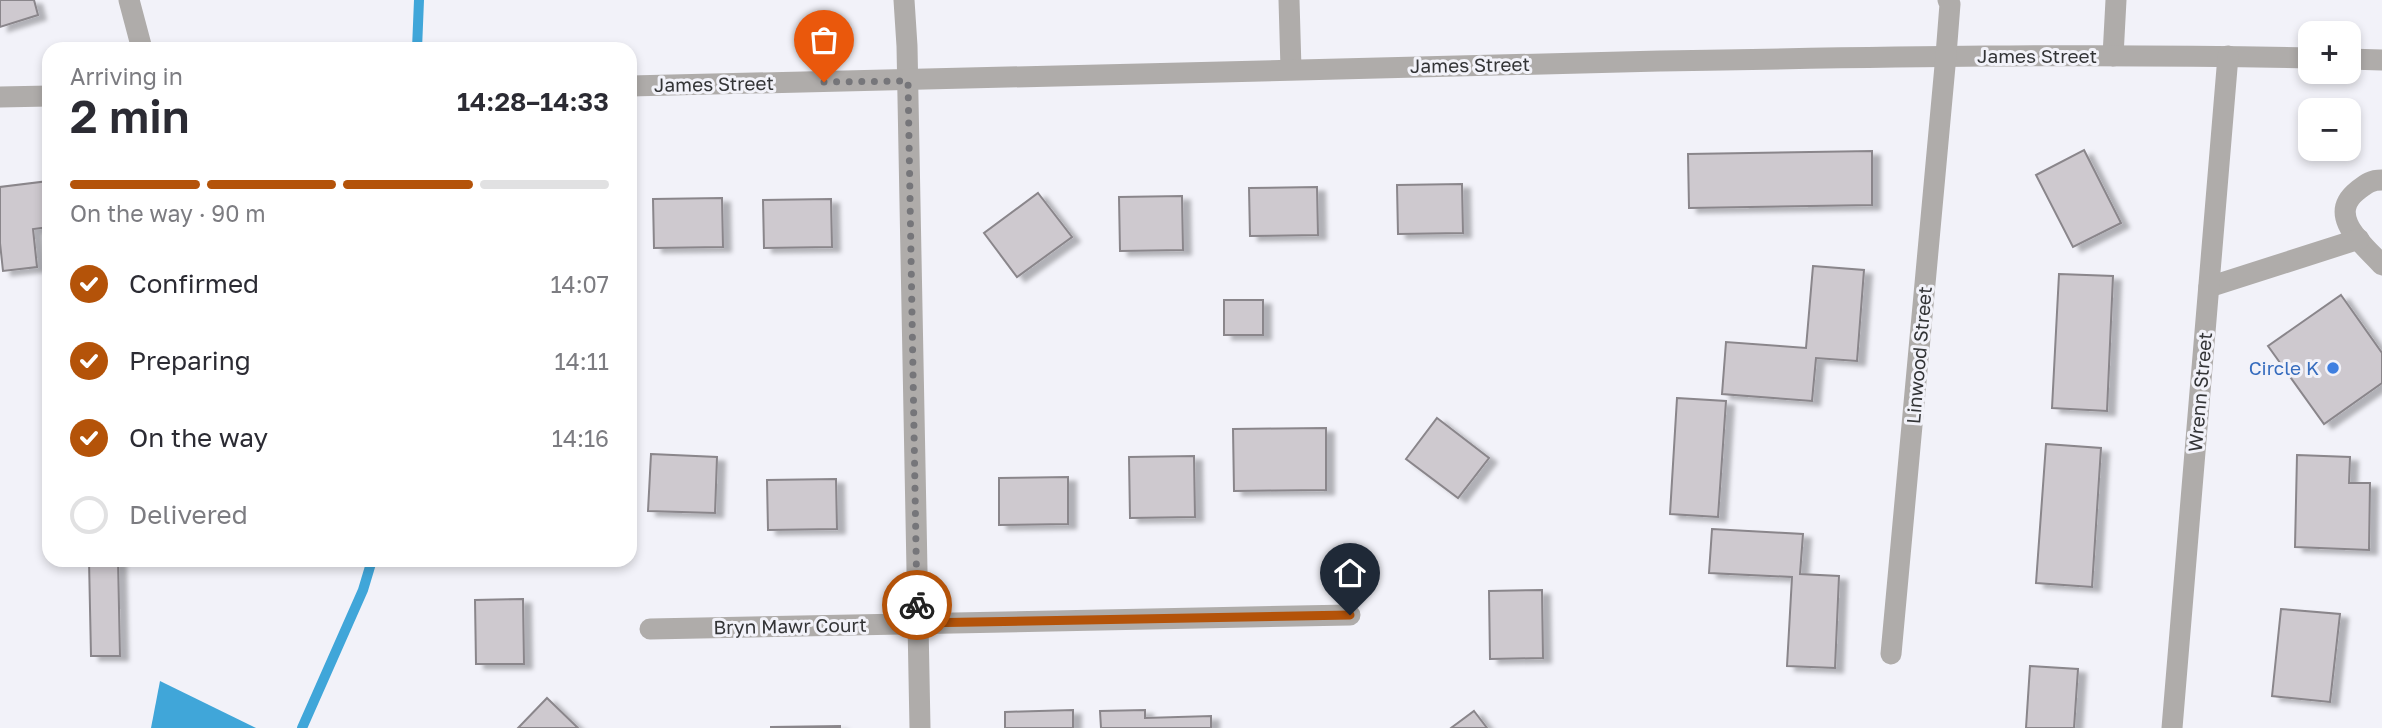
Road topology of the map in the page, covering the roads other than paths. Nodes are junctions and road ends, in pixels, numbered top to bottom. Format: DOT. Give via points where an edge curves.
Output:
graph roads {
  1 [pos="129,0"];
  2 [pos="904,0"];
  3 [pos="1289,0"];
  4 [pos="1948,0"];
  5 [pos="2116,0"];
  6 [pos="140,42"];
  7 [pos="1946,55"];
  8 [pos="2113,56"];
  9 [pos="2228,56"];
  10 [pos="2298,58"];
  11 [pos="2361,59"];
  12 [pos="2382,60"];
  13 [pos="1291,69"];
  14 [pos="908,81"];
  15 [pos="637,86"];
  16 [pos="42,96"];
  17 [pos="0,97"];
  18 [pos="2382,180"];
  19 [pos="2359,239"];
  20 [pos="2382,265"];
  21 [pos="2209,287"];
  22 [pos="1350,615"];
  23 [pos="918,623"];
  24 [pos="650,629"];
  25 [pos="1891,654"];
  26 [pos="920,728"];
  27 [pos="2172,728"];
  1 -- 6 [label="street"];
  2 -- 14 [label="street"];
  3 -- 13 [label="street"];
  4 -- 7 [label="street, Linwood Street"];
  5 -- 8 [label="street"];
  7 -- 8 [label="street, James Street"];
  7 -- 13 [label="street, James Street"];
  7 -- 25 [label="street, Linwood Street"];
  8 -- 9 [label="street, James Street"];
  9 -- 10 [label="street, James Street"];
  9 -- 21 [label="street, Wrenn Street"];
  11 -- 12 [label="street"];
  13 -- 14 [label="street, James Street"];
  14 -- 15 [label="street, James Street"];
  14 -- 23 [label="street"];
  16 -- 17 [label="street"];
  18 -- 19 [label="street" via="2371,180 2349,197 2344,210 2348,227"];
  19 -- 20 [label="street"];
  19 -- 21 [label="street"];
  21 -- 27 [label="street, Wrenn Street"];
  22 -- 23 [label="street, Bryn Mawr Court"];
  23 -- 24 [label="street, Bryn Mawr Court"];
  23 -- 26 [label="street"];
}
